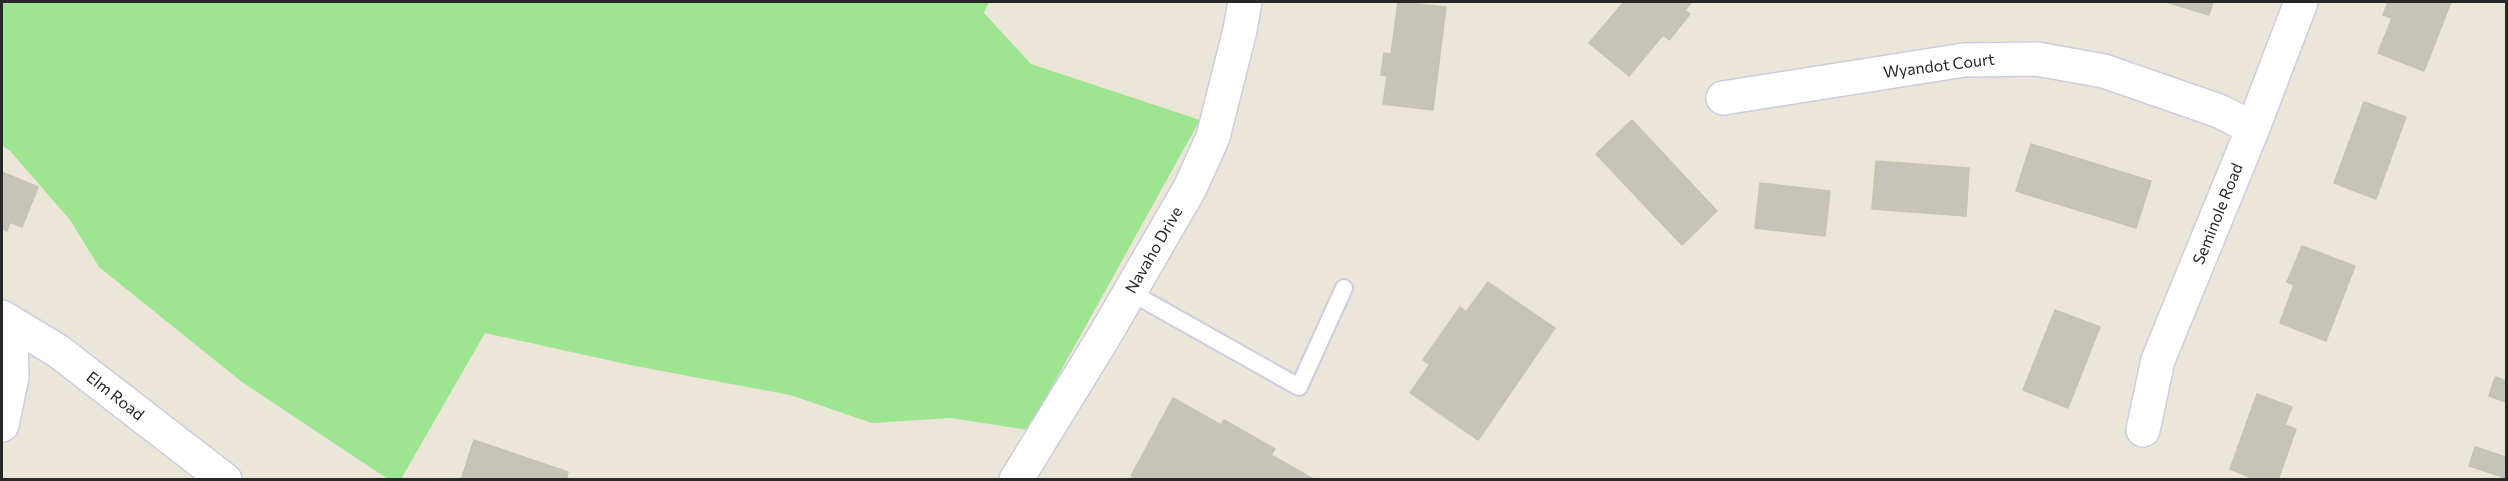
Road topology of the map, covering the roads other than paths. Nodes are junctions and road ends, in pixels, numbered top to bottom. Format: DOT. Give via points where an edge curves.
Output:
graph roads {
  1 [pos="1245,2"];
  2 [pos="2301,2"];
  3 [pos="1723,98"];
  4 [pos="2253,128"];
  5 [pos="1344,288"];
  6 [pos="1130,292"];
  7 [pos="7,320"];
  8 [pos="2,425"];
  9 [pos="2143,429"];
  10 [pos="225,480"];
  11 [pos="1016,480"];
  1 -- 6 [label="street, Navaho Drive" via="1213,137 1190,188"];
  2 -- 4 [label="street, Seminole Road"];
  3 -- 4 [label="street, Wyandot Court" via="1964,60 2037,59 2104,71 2219,111"];
  4 -- 9 [label="street, Seminole Road" via="2158,360"];
  5 -- 6 [label="lane" via="1299,387"];
  6 -- 11 [label="street, Navaho Drive"];
  7 -- 8 [label="street" via="12,377"];
  7 -- 10 [label="street, Elm Road" via="58,351"];
}
